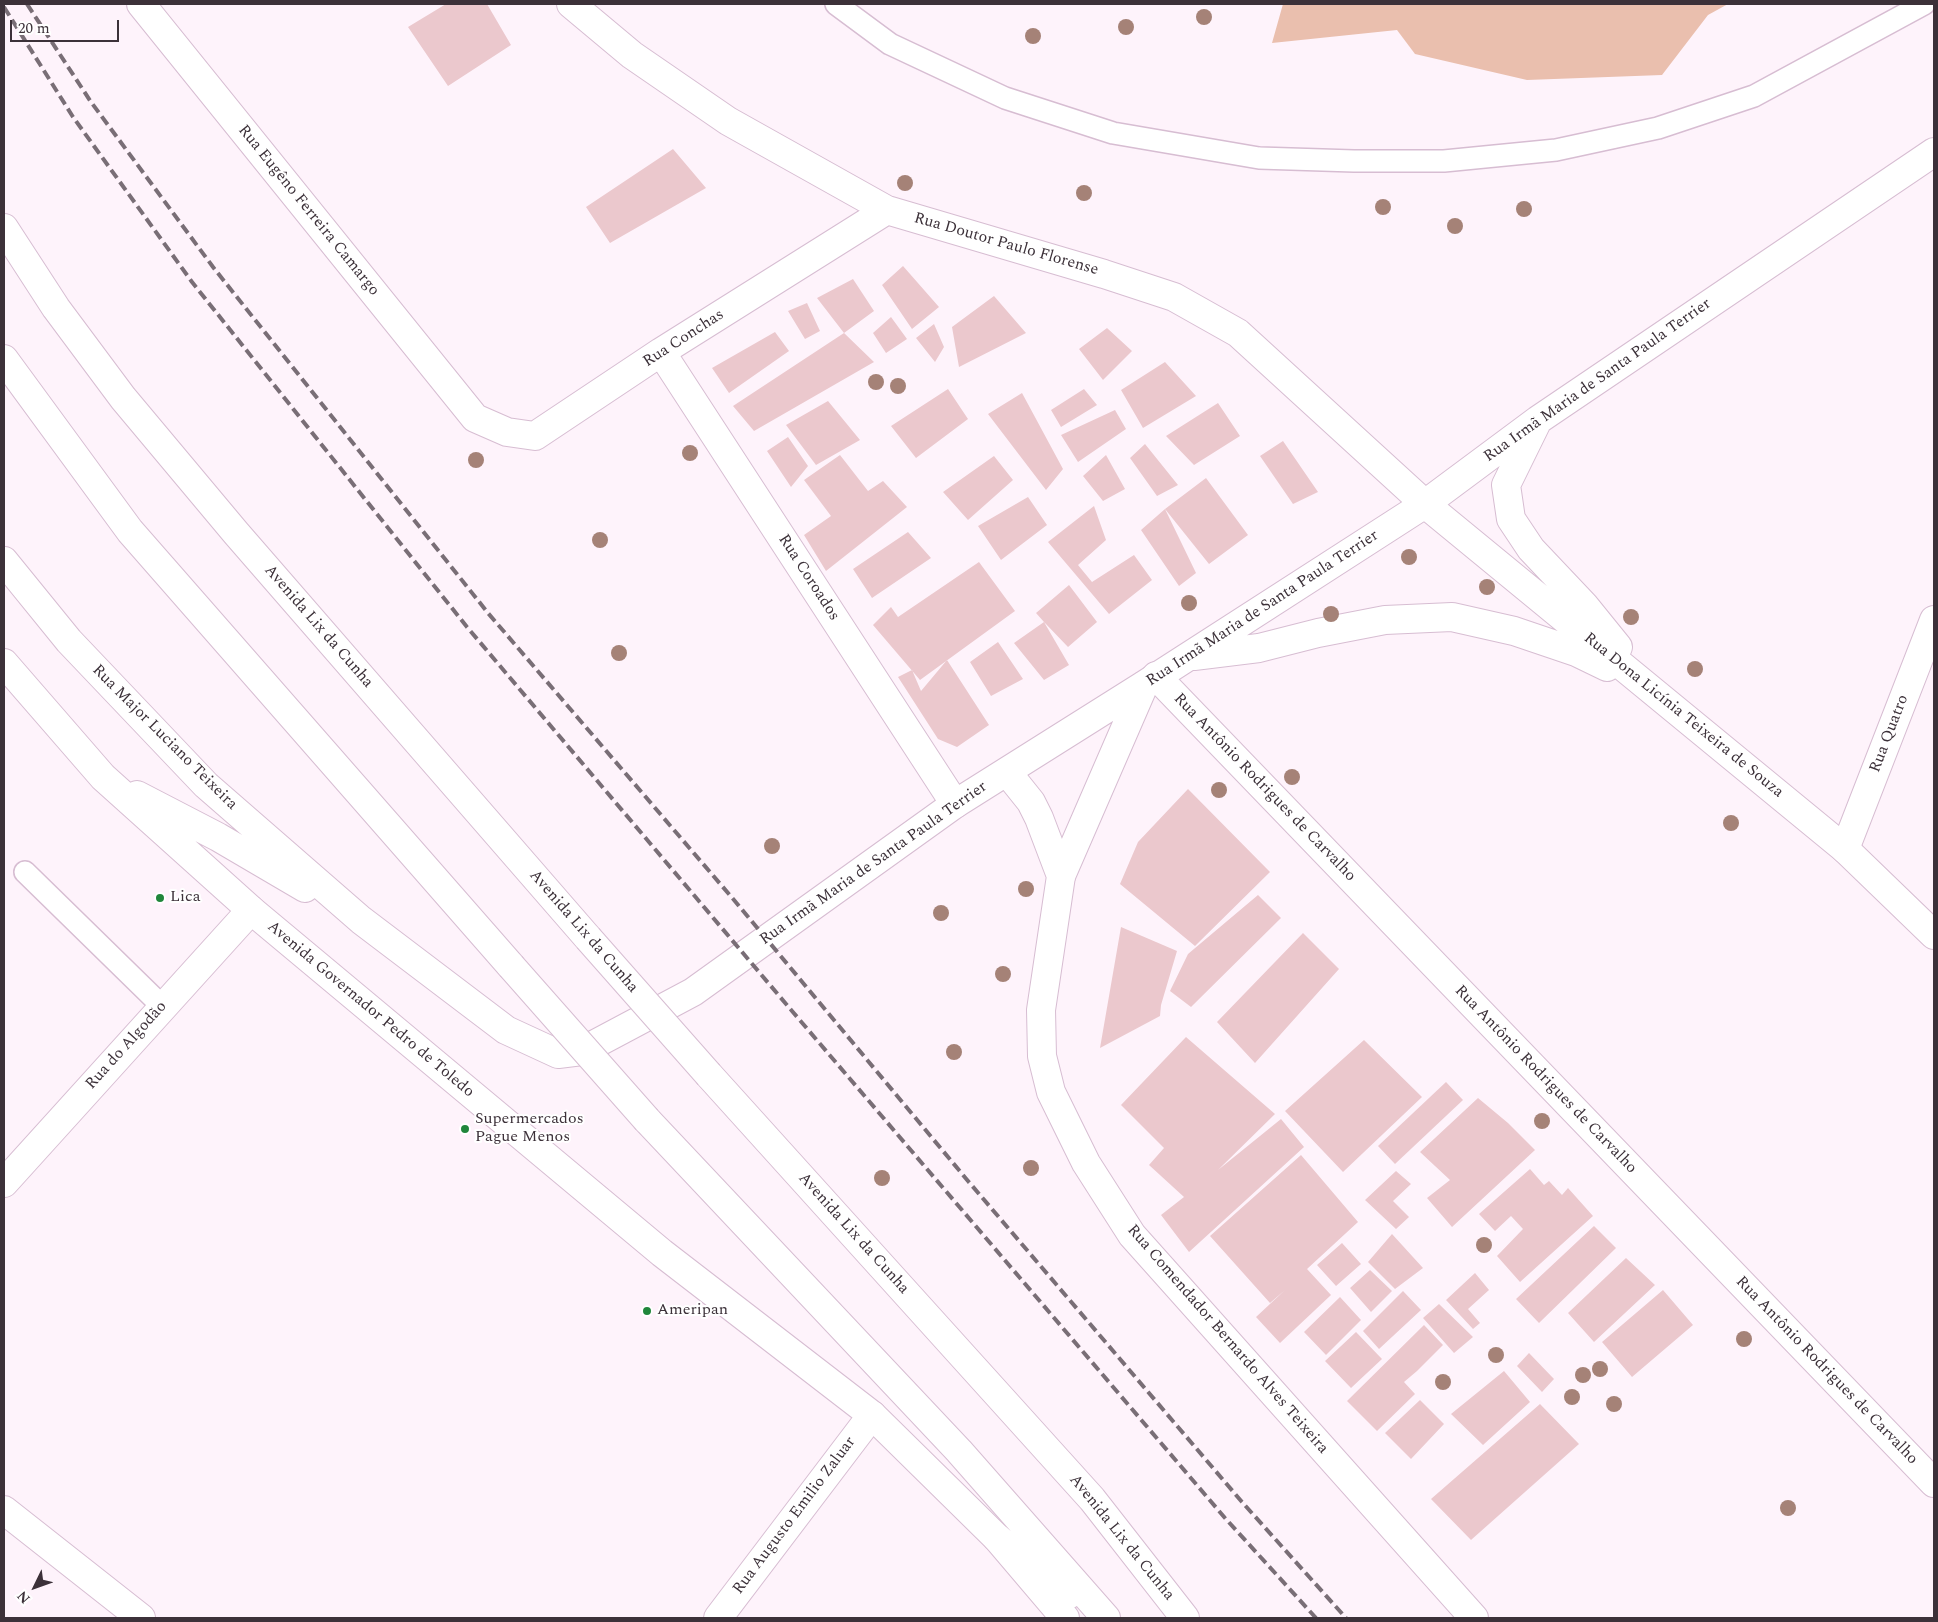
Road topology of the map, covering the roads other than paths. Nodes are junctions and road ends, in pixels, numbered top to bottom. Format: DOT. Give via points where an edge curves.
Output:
graph roads {
  1 [pos="141,4"];
  2 [pos="571,4"];
  3 [pos="836,4"];
  4 [pos="1924,4"];
  5 [pos="1934,152"];
  6 [pos="887,210"];
  7 [pos="4,228"];
  8 [pos="661,352"];
  9 [pos="4,359"];
  10 [pos="476,418"];
  11 [pos="1538,420"];
  12 [pos="1425,504"];
  13 [pos="4,561"];
  14 [pos="1934,620"];
  15 [pos="1186,658"];
  16 [pos="4,663"];
  17 [pos="1150,681"];
  18 [pos="1653,691"];
  19 [pos="1008,772"];
  20 [pos="102,777"];
  21 [pos="954,804"];
  22 [pos="1845,849"];
  23 [pos="25,872"];
  24 [pos="1061,876"];
  25 [pos="251,910"];
  26 [pos="361,920"];
  27 [pos="1934,935"];
  28 [pos="163,1007"];
  29 [pos="582,1051"];
  30 [pos="4,1182"];
  31 [pos="872,1415"];
  32 [pos="1934,1483"];
  33 [pos="4,1510"];
  34 [pos="997,1538"];
  35 [pos="141,1618"];
  36 [pos="718,1618"];
  37 [pos="1065,1618"];
  38 [pos="1098,1618"];
  39 [pos="1106,1618"];
  40 [pos="1185,1618"];
  41 [pos="1474,1618"];
  1 -- 10 [label="main road, Rua Eugêno Ferreira Camargo"];
  2 -- 6 [label="main road, Rua Doutor Paulo Florense" via="632,55 728,122"];
  3 -- 4 [label="lane" via="890,44 996,94 1113,134 1259,158 1444,161 1556,150 1658,128 1754,96"];
  5 -- 11 [label="main road, Rua Irmã Maria de Santa Paula Terrier"];
  6 -- 8 [label="main road, Rua Conchas"];
  6 -- 12 [label="main road, Rua Doutor Paulo Florense" via="1174,297 1238,333"];
  7 -- 40 [label="main road, Avenida Lix da Cunha, bridge" via="56,308 123,398 236,533 708,1075 1092,1499"];
  8 -- 10 [label="main road, Rua Conchas" via="535,436 507,432"];
  8 -- 21 [label="main road, Rua Coroados"];
  9 -- 39 [label="main road, bridge" via="130,531 648,1120 959,1451"];
  11 -- 12 [label="main road, Rua Irmã Maria de Santa Paula Terrier"];
  11 -- 18 [label="main road" via="1506,485 1510,519 1531,549 1584,605"];
  12 -- 15 [label="main road, Rua Irmã Maria de Santa Paula Terrier"];
  12 -- 18 [label="main road, Rua Dona Licínia Teixeira de Souza"];
  13 -- 26 [label="main road, Rua Major Luciano Teixeira" via="69,641 206,785"];
  14 -- 22 [label="main road, Rua Quatro"];
  15 -- 17 [label="main road, Rua Irmã Maria de Santa Paula Terrier"];
  15 -- 18 [label="main road" via="1259,648 1318,632 1385,620 1452,617 1514,631 1576,652"];
  16 -- 20 [label="main road, Avenida Governador Pedro de Toledo"];
  17 -- 19 [label="main road, Rua Irmã Maria de Santa Paula Terrier"];
  17 -- 24 [label="main road"];
  17 -- 32 [label="main road, Rua Antônio Rodrigues de Carvalho"];
  18 -- 22 [label="main road, Rua Dona Licínia Teixeira de Souza"];
  19 -- 21 [label="main road, Rua Irmã Maria de Santa Paula Terrier"];
  19 -- 24 [label="main road, Rua Comendador Bernardo Alves Teixeira" via="1031,802"];
  20 -- 25 [label="main road, Avenida Governador Pedro de Toledo"];
  20 -- 26 [label="main road, Rua Major Luciano Teixeira" via="218,837"];
  21 -- 29 [label="main road, Rua Irmã Maria de Santa Paula Terrier" via="693,992"];
  22 -- 27 [label="main road, Rua Dona Licínia Teixeira de Souza"];
  23 -- 28 [label="lane"];
  24 -- 41 [label="main road, Rua Comendador Bernardo Alves Teixeira" via="1041,1010 1042,1056 1051,1092 1086,1163 1132,1235"];
  25 -- 28 [label="main road, Rua do Algodão"];
  25 -- 31 [label="main road, Avenida Governador Pedro de Toledo" via="662,1253"];
  26 -- 29 [label="main road, Rua Major Luciano Teixeira" via="506,1030 558,1054"];
  28 -- 30 [label="main road, Rua do Algodão"];
  31 -- 34 [label="main road, Avenida Governador Pedro de Toledo"];
  31 -- 36 [label="main road, Rua Augusto Emilio Zaluar"];
  33 -- 35 [label="main road"];
  34 -- 37 [label="main road, Avenida Governador Pedro de Toledo"];
  34 -- 38 [label="main road"];
}
